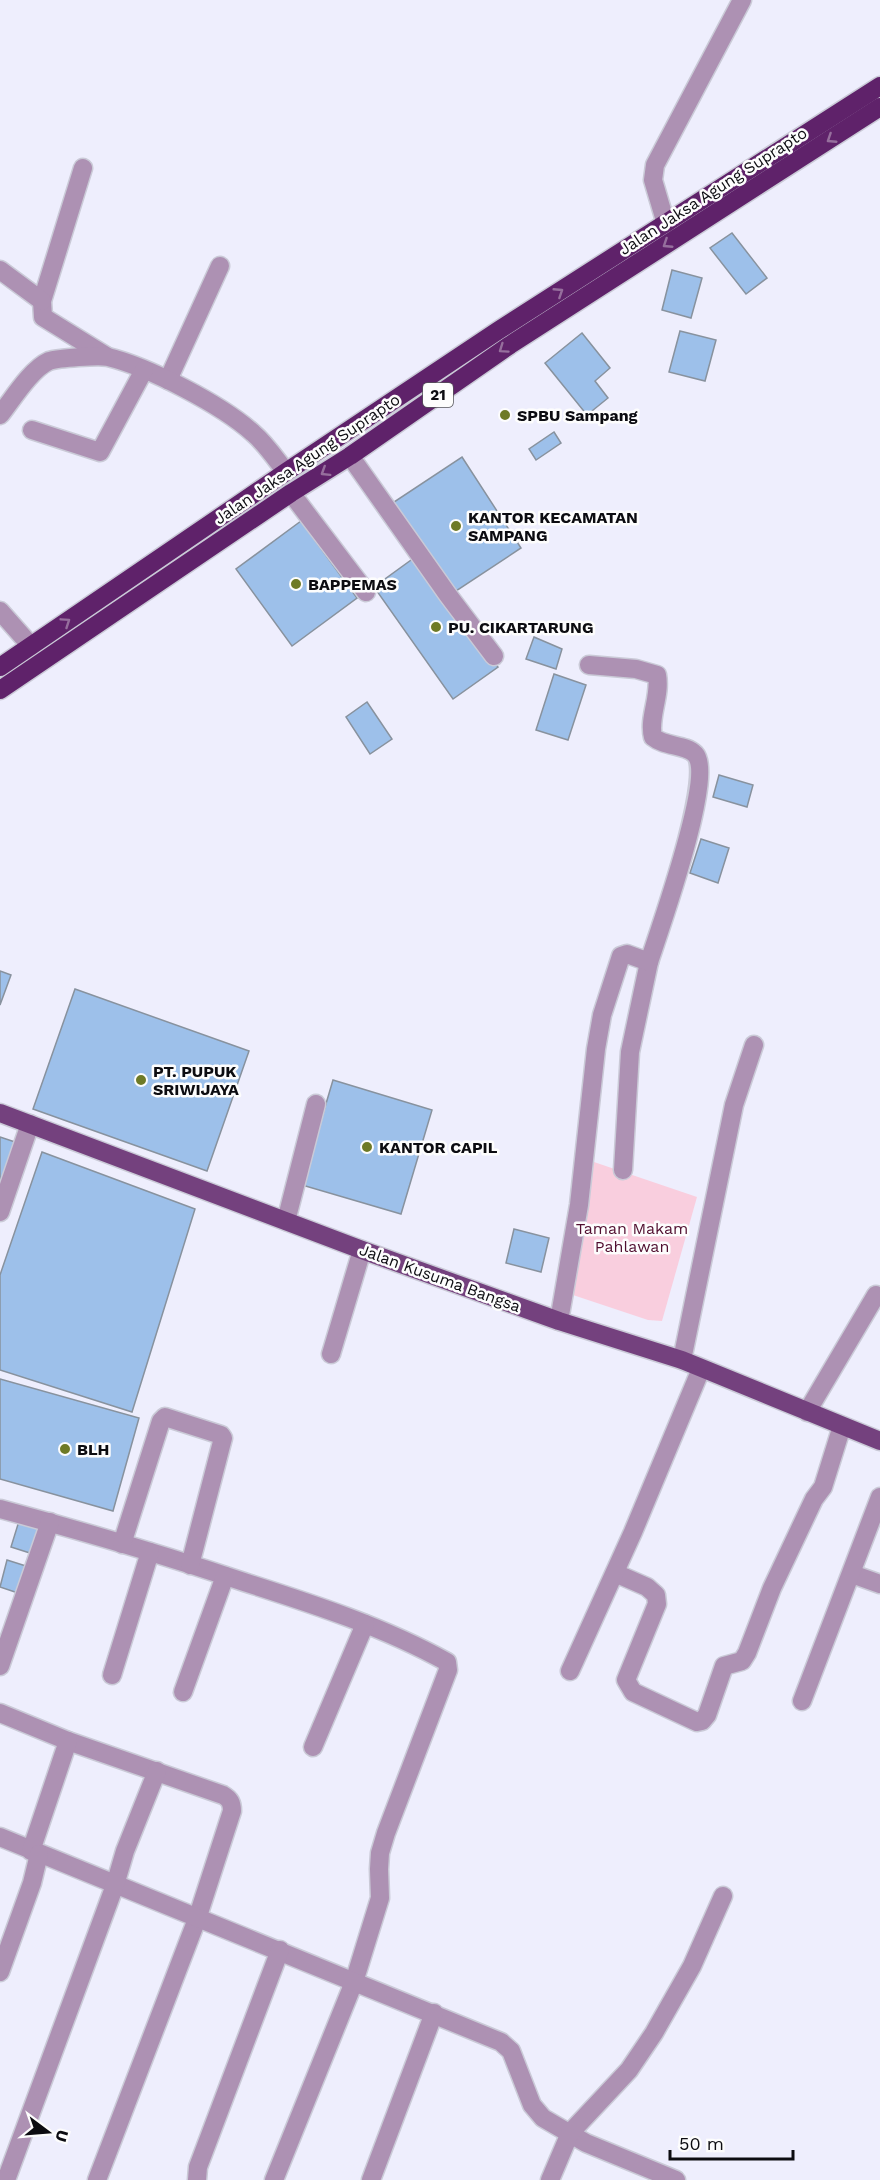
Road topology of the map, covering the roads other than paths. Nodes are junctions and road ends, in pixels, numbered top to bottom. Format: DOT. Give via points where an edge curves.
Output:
graph roads {
  1 [pos="742,0"];
  2 [pos="880,86"];
  3 [pos="880,107"];
  4 [pos="83,168"];
  5 [pos="666,224"];
  6 [pos="220,266"];
  7 [pos="0,270"];
  8 [pos="42,300"];
  9 [pos="106,356"];
  10 [pos="144,370"];
  11 [pos="168,380"];
  12 [pos="0,415"];
  13 [pos="32,430"];
  14 [pos="351,456"];
  15 [pos="286,472"];
  16 [pos="291,493"];
  17 [pos="366,592"];
  18 [pos="0,611"];
  19 [pos="31,646"];
  20 [pos="494,656"];
  21 [pos="590,665"];
  22 [pos="0,667"];
  23 [pos="0,690"];
  24 [pos="649,962"];
  25 [pos="754,1045"];
  26 [pos="316,1104"];
  27 [pos="0,1113"];
  28 [pos="30,1124"];
  29 [pos="623,1170"];
  30 [pos="0,1212"];
  31 [pos="286,1221"];
  32 [pos="362,1250"];
  33 [pos="876,1295"];
  34 [pos="559,1321"];
  35 [pos="331,1354"];
  36 [pos="682,1360"];
  37 [pos="701,1369"];
  38 [pos="807,1412"];
  39 [pos="842,1426"];
  40 [pos="880,1441"];
  41 [pos="880,1497"];
  42 [pos="0,1509"];
  43 [pos="50,1522"];
  44 [pos="122,1544"];
  45 [pos="150,1552"];
  46 [pos="190,1564"];
  47 [pos="615,1573"];
  48 [pos="852,1574"];
  49 [pos="225,1575"];
  50 [pos="880,1584"];
  51 [pos="365,1624"];
  52 [pos="0,1666"];
  53 [pos="570,1671"];
  54 [pos="112,1675"];
  55 [pos="183,1692"];
  56 [pos="802,1701"];
  57 [pos="0,1713"];
  58 [pos="68,1741"];
  59 [pos="313,1747"];
  60 [pos="157,1771"];
  61 [pos="0,1837"];
  62 [pos="35,1853"];
  63 [pos="115,1885"];
  64 [pos="723,1896"];
  65 [pos="197,1919"];
  66 [pos="280,1950"];
  67 [pos="0,1972"];
  68 [pos="354,1982"];
  69 [pos="434,2013"];
  70 [pos="570,2133"];
  71 [pos="639,2173"];
  72 [pos="6,2180"];
  73 [pos="97,2180"];
  74 [pos="196,2180"];
  75 [pos="274,2180"];
  76 [pos="371,2180"];
  77 [pos="550,2180"];
  78 [pos="676,2180"];
  1 -- 5 [label="street" via="655,165 653,180"];
  2 -- 5 [label="highway, Jalan Jaksa Agung Suprapto / 21"];
  3 -- 14 [label="highway, Jalan Jaksa Agung Suprapto / 21, one-way" via="510,345"];
  4 -- 8 [label="street"];
  15 -- 5 [label="highway, Jalan Jaksa Agung Suprapto / 21, one-way"];
  6 -- 11 [label="street"];
  7 -- 8 [label="street"];
  8 -- 9 [label="street" via="43,317"];
  9 -- 10 [label="street"];
  9 -- 12 [label="street" via="47,362 27,380"];
  10 -- 11 [label="street"];
  10 -- 13 [label="street" via="100,452"];
  11 -- 15 [label="street" via="252,432"];
  14 -- 16 [label="highway, Jalan Jaksa Agung Suprapto / 21, one-way"];
  14 -- 20 [label="street"];
  19 -- 15 [label="highway, Jalan Jaksa Agung Suprapto / 21, one-way"];
  16 -- 17 [label="street"];
  16 -- 23 [label="highway, Jalan Jaksa Agung Suprapto / 21"];
  18 -- 19 [label="street"];
  19 -- 22 [label="highway, Jalan Jaksa Agung Suprapto / 21"];
  21 -- 24 [label="street" via="657,675 653,737 694,753 699,760 699,792"];
  24 -- 29 [label="street" via="630,1052"];
  24 -- 34 [label="street" via="627,954 621,956 602,1015 579,1204"];
  25 -- 36 [label="street" via="734,1105"];
  26 -- 31 [label="street"];
  27 -- 28 [label="main road, Jalan Kusuma Bangsa"];
  28 -- 30 [label="street"];
  28 -- 31 [label="main road, Jalan Kusuma Bangsa"];
  31 -- 32 [label="main road, Jalan Kusuma Bangsa"];
  32 -- 34 [label="main road, Jalan Kusuma Bangsa"];
  32 -- 35 [label="street"];
  33 -- 38 [label="street"];
  34 -- 36 [label="main road, Jalan Kusuma Bangsa"];
  36 -- 37 [label="main road, Jalan Kusuma Bangsa"];
  37 -- 38 [label="main road, Jalan Kusuma Bangsa"];
  37 -- 47 [label="street"];
  38 -- 39 [label="main road, Jalan Kusuma Bangsa"];
  39 -- 40 [label="main road, Jalan Kusuma Bangsa"];
  39 -- 47 [label="street" via="824,1487 814,1499 772,1588 747,1653 742,1661 724,1666 702,1721 633,1692 628,1686 626,1680 657,1604 656,1595"];
  41 -- 48 [label="street"];
  42 -- 43 [label="street"];
  43 -- 44 [label="street"];
  43 -- 52 [label="street"];
  44 -- 45 [label="street"];
  44 -- 46 [label="street" via="165,1417 223,1438"];
  45 -- 46 [label="street"];
  45 -- 54 [label="street"];
  46 -- 49 [label="street"];
  47 -- 53 [label="street"];
  48 -- 50 [label="street"];
  48 -- 56 [label="street"];
  49 -- 51 [label="street"];
  49 -- 55 [label="street"];
  51 -- 59 [label="street"];
  51 -- 68 [label="street" via="444,1660 449,1666 386,1833 380,1853 380,1898"];
  57 -- 58 [label="street"];
  58 -- 60 [label="street"];
  58 -- 62 [label="street"];
  60 -- 63 [label="street"];
  60 -- 65 [label="street" via="223,1795 232,1805"];
  61 -- 62 [label="street"];
  62 -- 63 [label="street"];
  62 -- 67 [label="street" via="32,1883"];
  63 -- 65 [label="street"];
  63 -- 72 [label="street"];
  64 -- 70 [label="street" via="692,1966 654,2032 629,2070"];
  65 -- 66 [label="street"];
  65 -- 73 [label="street"];
  66 -- 68 [label="street"];
  66 -- 74 [label="street"];
  68 -- 69 [label="street"];
  68 -- 75 [label="street"];
  69 -- 70 [label="street" via="506,2045 536,2112"];
  69 -- 76 [label="street"];
  70 -- 71 [label="street"];
  70 -- 77 [label="street"];
  71 -- 78 [label="street"];
}
